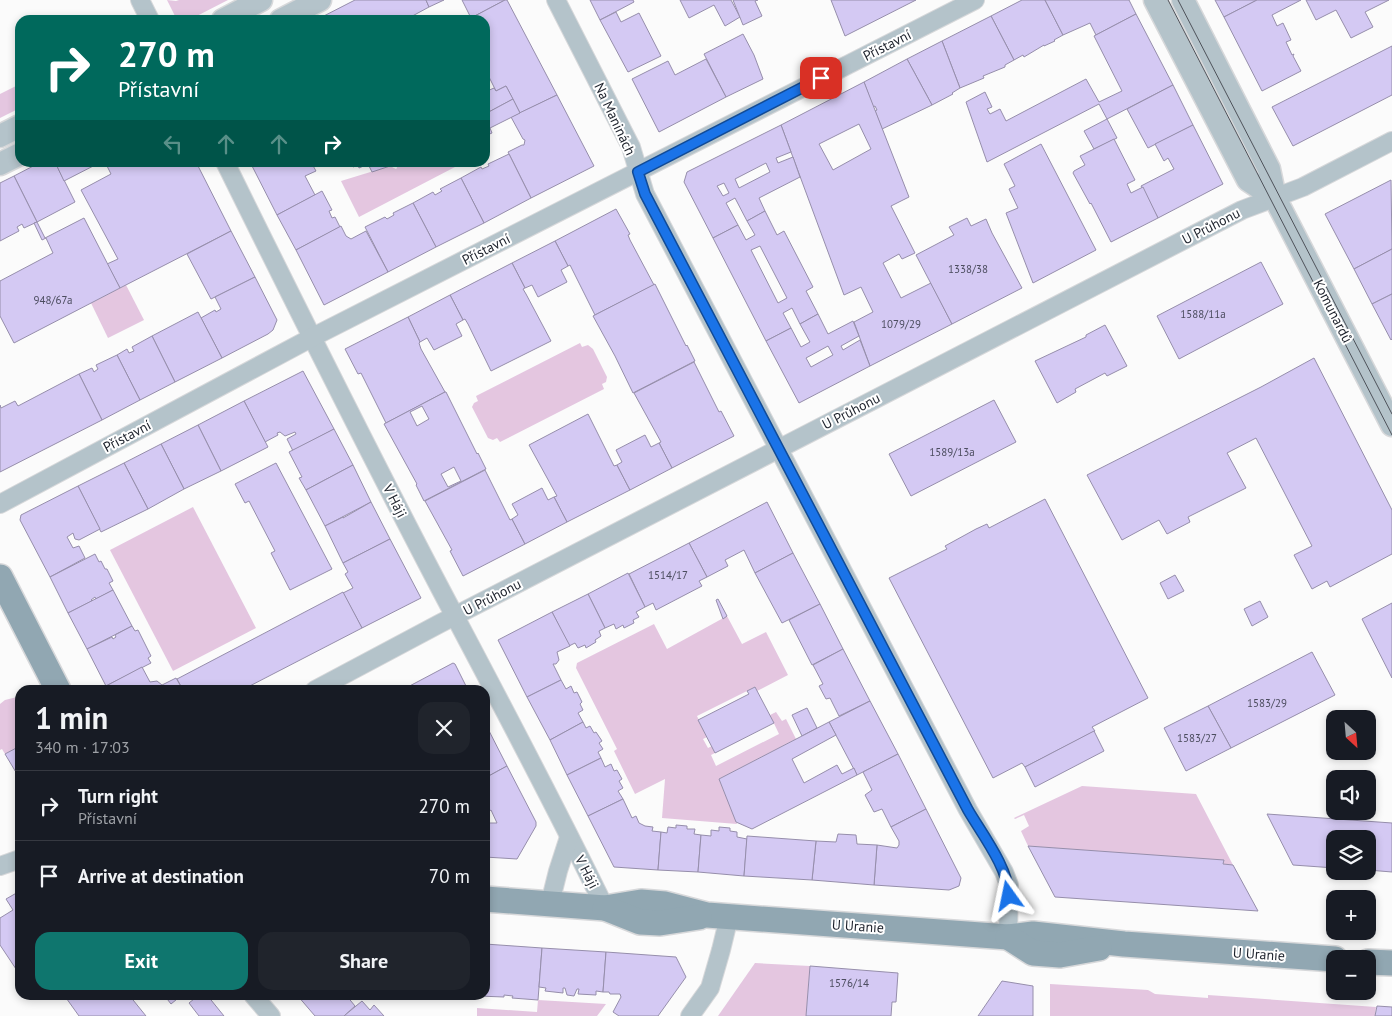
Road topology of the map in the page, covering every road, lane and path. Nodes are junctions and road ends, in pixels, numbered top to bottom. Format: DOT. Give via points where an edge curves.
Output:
graph roads {
  1 [pos="140,0"];
  2 [pos="261,0"];
  3 [pos="320,0"];
  4 [pos="556,0"];
  5 [pos="975,0"];
  6 [pos="1155,0"];
  7 [pos="1182,0"];
  8 [pos="148,15"];
  9 [pos="232,15"];
  10 [pos="292,15"];
  11 [pos="15,128"];
  12 [pos="0,136"];
  13 [pos="1392,141"];
  14 [pos="15,156"];
  15 [pos="0,164"];
  16 [pos="227,167"];
  17 [pos="638,172"];
  18 [pos="1275,198"];
  19 [pos="311,338"];
  20 [pos="1392,425"];
  21 [pos="779,449"];
  22 [pos="0,504"];
  23 [pos="0,577"];
  24 [pos="456,616"];
  25 [pos="55,685"];
  26 [pos="325,685"];
  27 [pos="569,837"];
  28 [pos="15,861"];
  29 [pos="0,866"];
  30 [pos="490,899"];
  31 [pos="550,903"];
  32 [pos="605,908"];
  33 [pos="718,916"];
  34 [pos="1008,937"];
  35 [pos="1326,958"];
  36 [pos="1376,963"];
  37 [pos="1392,964"];
  38 [pos="257,1000"];
  39 [pos="271,1016"];
  40 [pos="690,1016"];
  1 -- 8 [label="street"];
  2 -- 9 [label="street"];
  3 -- 10 [label="street"];
  4 -- 17 [label="street, Na Maninách" via="631,146"];
  5 -- 17 [label="street, Přístavní"];
  6 -- 18 [label="street, Komunardů" via="1248,180"];
  7 -- 18 [label="street, Komunardů" via="1269,169"];
  11 -- 12 [label="street"];
  13 -- 18 [label="street, U Průhonu"];
  14 -- 15 [label="street"];
  16 -- 19 [label="street, V Háji"];
  17 -- 19 [label="street, Přístavní"];
  17 -- 21 [label="street, Na Maninách" via="645,194"];
  18 -- 20 [label="street, Komunardů"];
  18 -- 21 [label="street, U Průhonu" via="1242,210"];
  19 -- 22 [label="street, Přístavní"];
  19 -- 24 [label="street, V Háji"];
  21 -- 24 [label="street, U Průhonu"];
  21 -- 34 [label="street, Na Maninách" via="968,810 1004,872 1009,885"];
  23 -- 25 [label="main road"];
  24 -- 26 [label="street, U Průhonu"];
  24 -- 27 [label="street, V Háji"];
  27 -- 31 [label="street, V Háji"];
  27 -- 32 [label="street, V Háji"];
  28 -- 29 [label="street"];
  30 -- 31 [label="main road, U Uranie"];
  31 -- 32 [label="main road, U Uranie"];
  32 -- 33 [label="main road, U Uranie" via="640,922 660,923"];
  33 -- 34 [label="main road, U Uranie"];
  33 -- 40 [label="street" via="721,950 710,988"];
  34 -- 35 [label="main road, U Uranie" via="1033,934"];
  36 -- 37 [label="main road"];
  38 -- 39 [label="street"];
}
